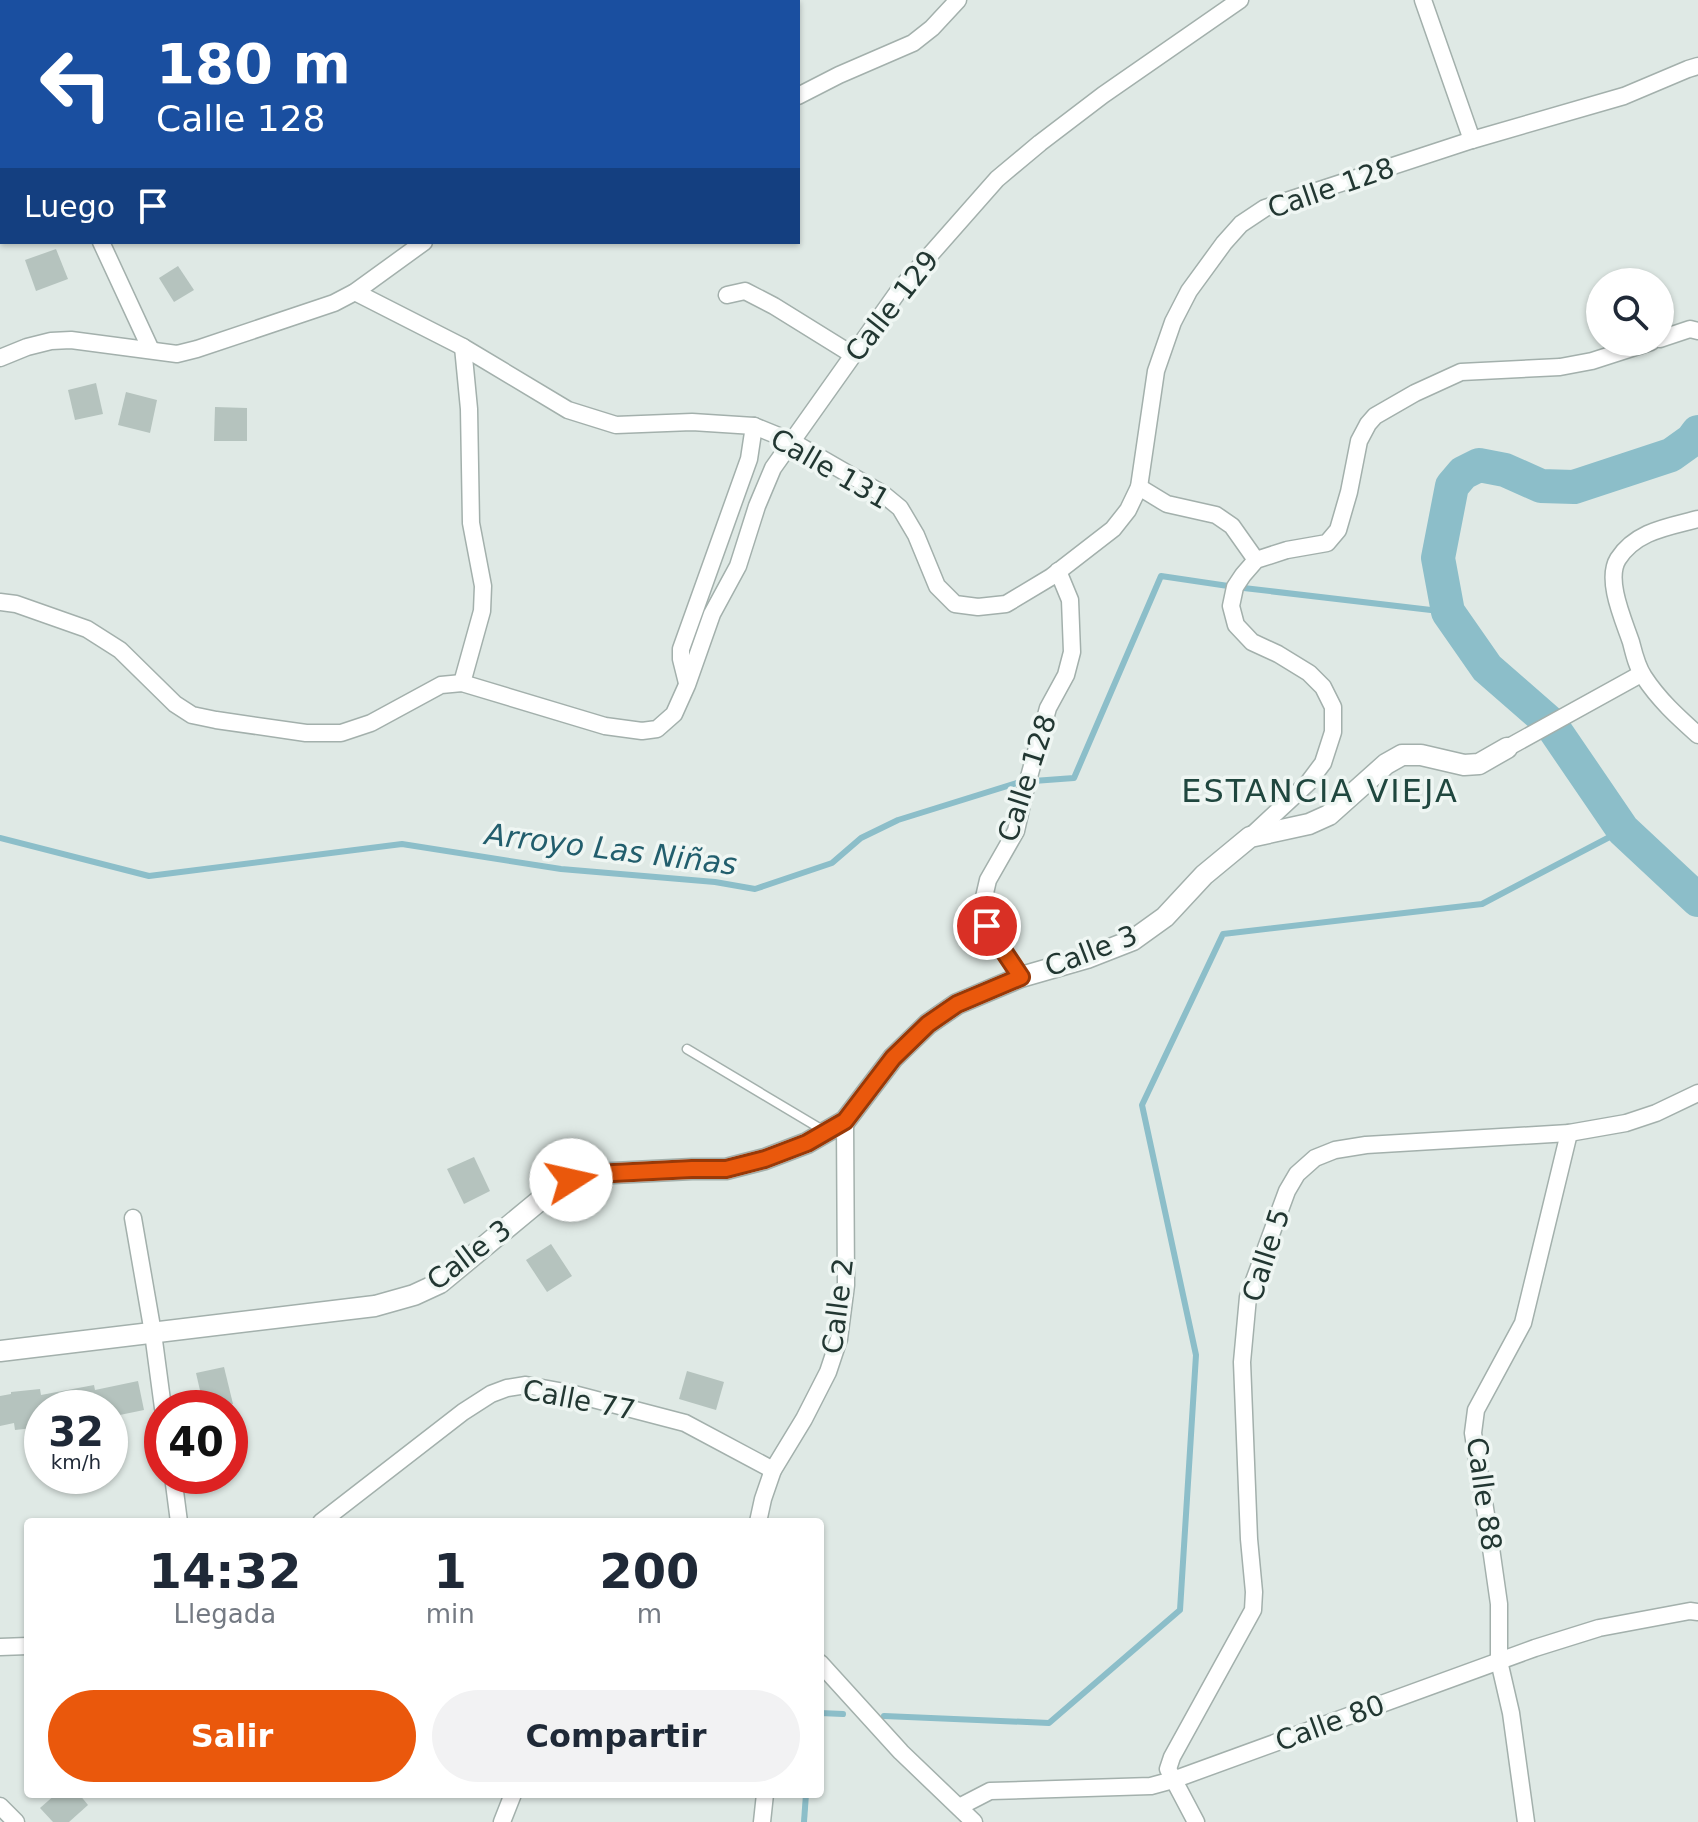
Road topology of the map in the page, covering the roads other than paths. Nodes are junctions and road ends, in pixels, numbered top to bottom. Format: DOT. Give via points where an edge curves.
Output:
graph roads {
  1 [pos="958,0"];
  2 [pos="1240,0"];
  3 [pos="1423,0"];
  4 [pos="1698,66"];
  5 [pos="800,95"];
  6 [pos="1472,140"];
  7 [pos="102,244"];
  8 [pos="421,244"];
  9 [pos="355,292"];
  10 [pos="727,295"];
  11 [pos="1698,331"];
  12 [pos="1674,334"];
  13 [pos="463,347"];
  14 [pos="151,350"];
  15 [pos="853,355"];
  16 [pos="1608,356"];
  17 [pos="0,358"];
  18 [pos="754,426"];
  19 [pos="791,441"];
  20 [pos="1139,487"];
  21 [pos="1698,519"];
  22 [pos="1256,560"];
  23 [pos="1058,571"];
  24 [pos="0,602"];
  25 [pos="1641,674"];
  26 [pos="462,683"];
  27 [pos="687,685"];
  28 [pos="1698,735"];
  29 [pos="1507,748"];
  30 [pos="1250,837"];
  31 [pos="1021,977"];
  32 [pos="687,1049"];
  33 [pos="1698,1093"];
  34 [pos="845,1121"];
  35 [pos="826,1132"];
  36 [pos="1569,1133"];
  37 [pos="133,1218"];
  38 [pos="153,1333"];
  39 [pos="0,1351"];
  40 [pos="161,1390"];
  41 [pos="773,1470"];
  42 [pos="175,1494"];
  43 [pos="178,1518"];
  44 [pos="326,1518"];
  45 [pos="759,1518"];
  46 [pos="1695,1608"];
  47 [pos="24,1646"];
  48 [pos="0,1647"];
  49 [pos="1499,1661"];
  50 [pos="824,1667"];
  51 [pos="1173,1780"];
  52 [pos="511,1798"];
  53 [pos="765,1798"];
  54 [pos="0,1806"];
  55 [pos="959,1807"];
  56 [pos="16,1822"];
  57 [pos="502,1822"];
  58 [pos="762,1822"];
  59 [pos="974,1822"];
  60 [pos="1196,1822"];
  61 [pos="1526,1822"];
  1 -- 5 [label="street" via="913,43"];
  2 -- 15 [label="street, Calle 129" via="1103,95 997,179 900,289"];
  3 -- 6 [label="street"];
  4 -- 6 [label="street, Calle 128" via="1624,96"];
  6 -- 20 [label="street, Calle 128" via="1265,208 1241,224 1189,291 1173,322 1156,371"];
  7 -- 14 [label="street"];
  8 -- 9 [label="street"];
  9 -- 13 [label="street, Calle 131"];
  9 -- 14 [label="street" via="197,349 177,354"];
  10 -- 15 [label="street" via="745,291"];
  11 -- 12 [label="street"];
  13 -- 18 [label="street, Calle 131" via="568,410 616,425"];
  13 -- 26 [label="street" via="471,523 483,586 482,611"];
  14 -- 17 [label="street" via="51,341"];
  15 -- 19 [label="street, Calle 129"];
  16 -- 22 [label="street" via="1560,367 1461,372 1375,416 1359,441 1338,530 1327,543"];
  18 -- 19 [label="street, Calle 131"];
  18 -- 27 [label="street" via="749,459 681,649"];
  19 -- 23 [label="street, Calle 131" via="900,508 937,586 955,604 1006,604"];
  19 -- 27 [label="street, Calle 129" via="773,468"];
  20 -- 22 [label="street" via="1167,504 1216,515 1232,526"];
  20 -- 23 [label="street, Calle 131" via="1113,529"];
  21 -- 25 [label="street" via="1646,533 1616,562 1616,600"];
  22 -- 30 [label="street" via="1235,587 1231,606 1236,625 1252,642 1309,673 1323,687 1333,707 1333,732 1323,763 1308,783"];
  23 -- 31 [label="street, Calle 128" via="1070,600 1072,652 1048,708 1016,831 988,880 982,906 987,926"];
  24 -- 26 [label="street" via="87,629 120,650 175,704 192,715 216,720 341,733 441,685"];
  25 -- 28 [label="street"];
  25 -- 29 [label="street"];
  26 -- 27 [label="street, Calle 129" via="605,726 642,731 657,729 674,714"];
  29 -- 30 [label="street, Calle 3" via="1479,764 1464,765 1402,755 1329,815"];
  30 -- 31 [label="street, Calle 3" via="1133,940"];
  31 -- 34 [label="street, Calle 3" via="957,1004 928,1024 893,1058"];
  32 -- 35 [label="lane"];
  33 -- 36 [label="street, Calle 5" via="1626,1123"];
  34 -- 35 [label="street, Calle 3"];
  34 -- 41 [label="street, Calle 2" via="846,1285 839,1339 828,1372"];
  35 -- 38 [label="street, Calle 3" via="765,1159 726,1169 594,1174 571,1180 440,1283 414,1295 375,1306"];
  36 -- 49 [label="street, Calle 88" via="1523,1323 1476,1410 1473,1433 1499,1604"];
  36 -- 51 [label="street, Calle 5" via="1366,1145 1315,1158 1297,1174 1248,1297 1244,1332 1253,1610 1172,1757 1168,1769"];
  37 -- 38 [label="street"];
  38 -- 39 [label="street, Calle 3"];
  38 -- 40 [label="street"];
  41 -- 44 [label="street, Calle 77" via="685,1423 526,1385 491,1394 463,1412"];
  41 -- 45 [label="street, Calle 2"];
  42 -- 43 [label="street"];
  46 -- 49 [label="street, Calle 80" via="1599,1628"];
  47 -- 48 [label="street"];
  49 -- 51 [label="street, Calle 80"];
  49 -- 61 [label="street, Calle 88"];
  50 -- 55 [label="street"];
  51 -- 55 [label="street, Calle 80" via="1151,1786 990,1791"];
  51 -- 60 [label="street"];
  52 -- 57 [label="street"];
  53 -- 58 [label="street"];
  54 -- 56 [label="street"];
  55 -- 59 [label="street"];
}
